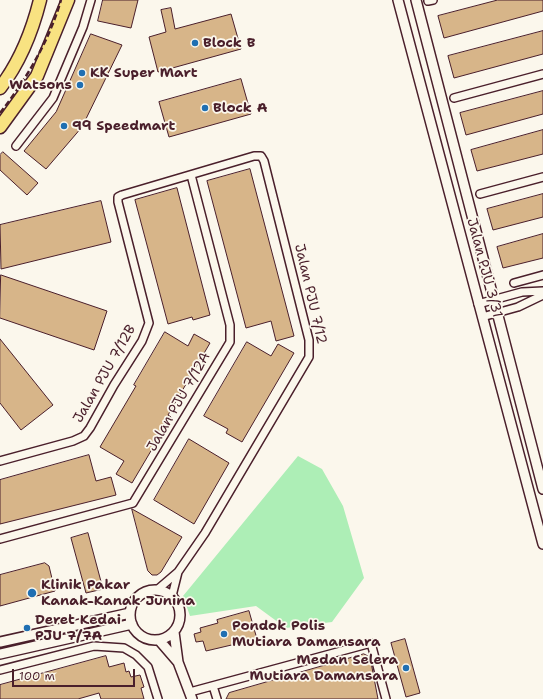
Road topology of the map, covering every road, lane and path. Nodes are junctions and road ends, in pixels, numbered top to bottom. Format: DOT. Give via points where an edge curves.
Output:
graph roads {
  1 [pos="40,0"];
  2 [pos="68,0"];
  3 [pos="91,0"];
  4 [pos="398,0"];
  5 [pos="416,0"];
  6 [pos="543,74"];
  7 [pos="0,88"];
  8 [pos="454,98"];
  9 [pos="0,126"];
  10 [pos="16,146"];
  11 [pos="191,175"];
  12 [pos="543,177"];
  13 [pos="480,194"];
  14 [pos="543,275"];
  15 [pos="514,283"];
  16 [pos="543,291"];
  17 [pos="543,295"];
  18 [pos="493,299"];
  19 [pos="478,304"];
  20 [pos="496,313"];
  21 [pos="482,317"];
  22 [pos="0,461"];
  23 [pos="543,489"];
  24 [pos="0,539"];
  25 [pos="543,544"];
  26 [pos="178,572"];
  27 [pos="157,590"];
  28 [pos="172,596"];
  29 [pos="130,613"];
  30 [pos="132,624"];
  31 [pos="174,632"];
  32 [pos="159,640"];
  33 [pos="0,642"];
  34 [pos="0,654"];
  35 [pos="178,662"];
  36 [pos="0,670"];
  37 [pos="213,686"];
  38 [pos="191,695"];
  39 [pos="158,699"];
  40 [pos="217,699"];
  41 [pos="386,699"];
  1 -- 7 [label="main road" via="35,22 17,63"];
  2 -- 9 [label="main road" via="37,76"];
  3 -- 10 [label="street" via="83,27 53,98"];
  4 -- 19 [label="street, Jalan PJU 3/31"];
  5 -- 18 [label="street, Jalan PJU 3/31"];
  6 -- 8 [label="street"];
  11 -- 22 [label="street, Jalan PJU 7/12B" via="118,197 149,323 142,341 90,428 84,436 73,441"];
  11 -- 24 [label="street, Jalan PJU 7/12A" via="230,325 230,342 133,503"];
  11 -- 26 [label="street, Jalan PJU 7/12" via="261,156 310,349 309,357"];
  12 -- 13 [label="street"];
  14 -- 15 [label="street"];
  16 -- 18 [label="street" via="522,292"];
  17 -- 20 [label="street" via="518,307"];
  18 -- 19 [label="street"];
  18 -- 20 [label="street, Jalan PJU 3/31"];
  19 -- 21 [label="street, Jalan PJU 3/31"];
  20 -- 21 [label="street"];
  20 -- 23 [label="street, Jalan PJU 3/31"];
  21 -- 25 [label="street, Jalan PJU 3/31"];
  26 -- 27 [label="street, Jalan PJU 7/12"];
  26 -- 28 [label="street, Jalan PJU 7/12"];
  27 -- 28 [label="street"];
  27 -- 29 [label="street" via="150,590 136,599"];
  28 -- 31 [label="street" via="180,610 180,618"];
  29 -- 30 [label="street"];
  29 -- 33 [label="street"];
  30 -- 32 [label="street" via="143,637"];
  30 -- 34 [label="street"];
  31 -- 32 [label="street"];
  31 -- 35 [label="street"];
  32 -- 35 [label="street"];
  35 -- 38 [label="street"];
  36 -- 39 [label="street" via="94,646 124,648 148,667"];
  37 -- 38 [label="street"];
  37 -- 40 [label="street"];
  37 -- 41 [label="street" via="371,643"];
}
